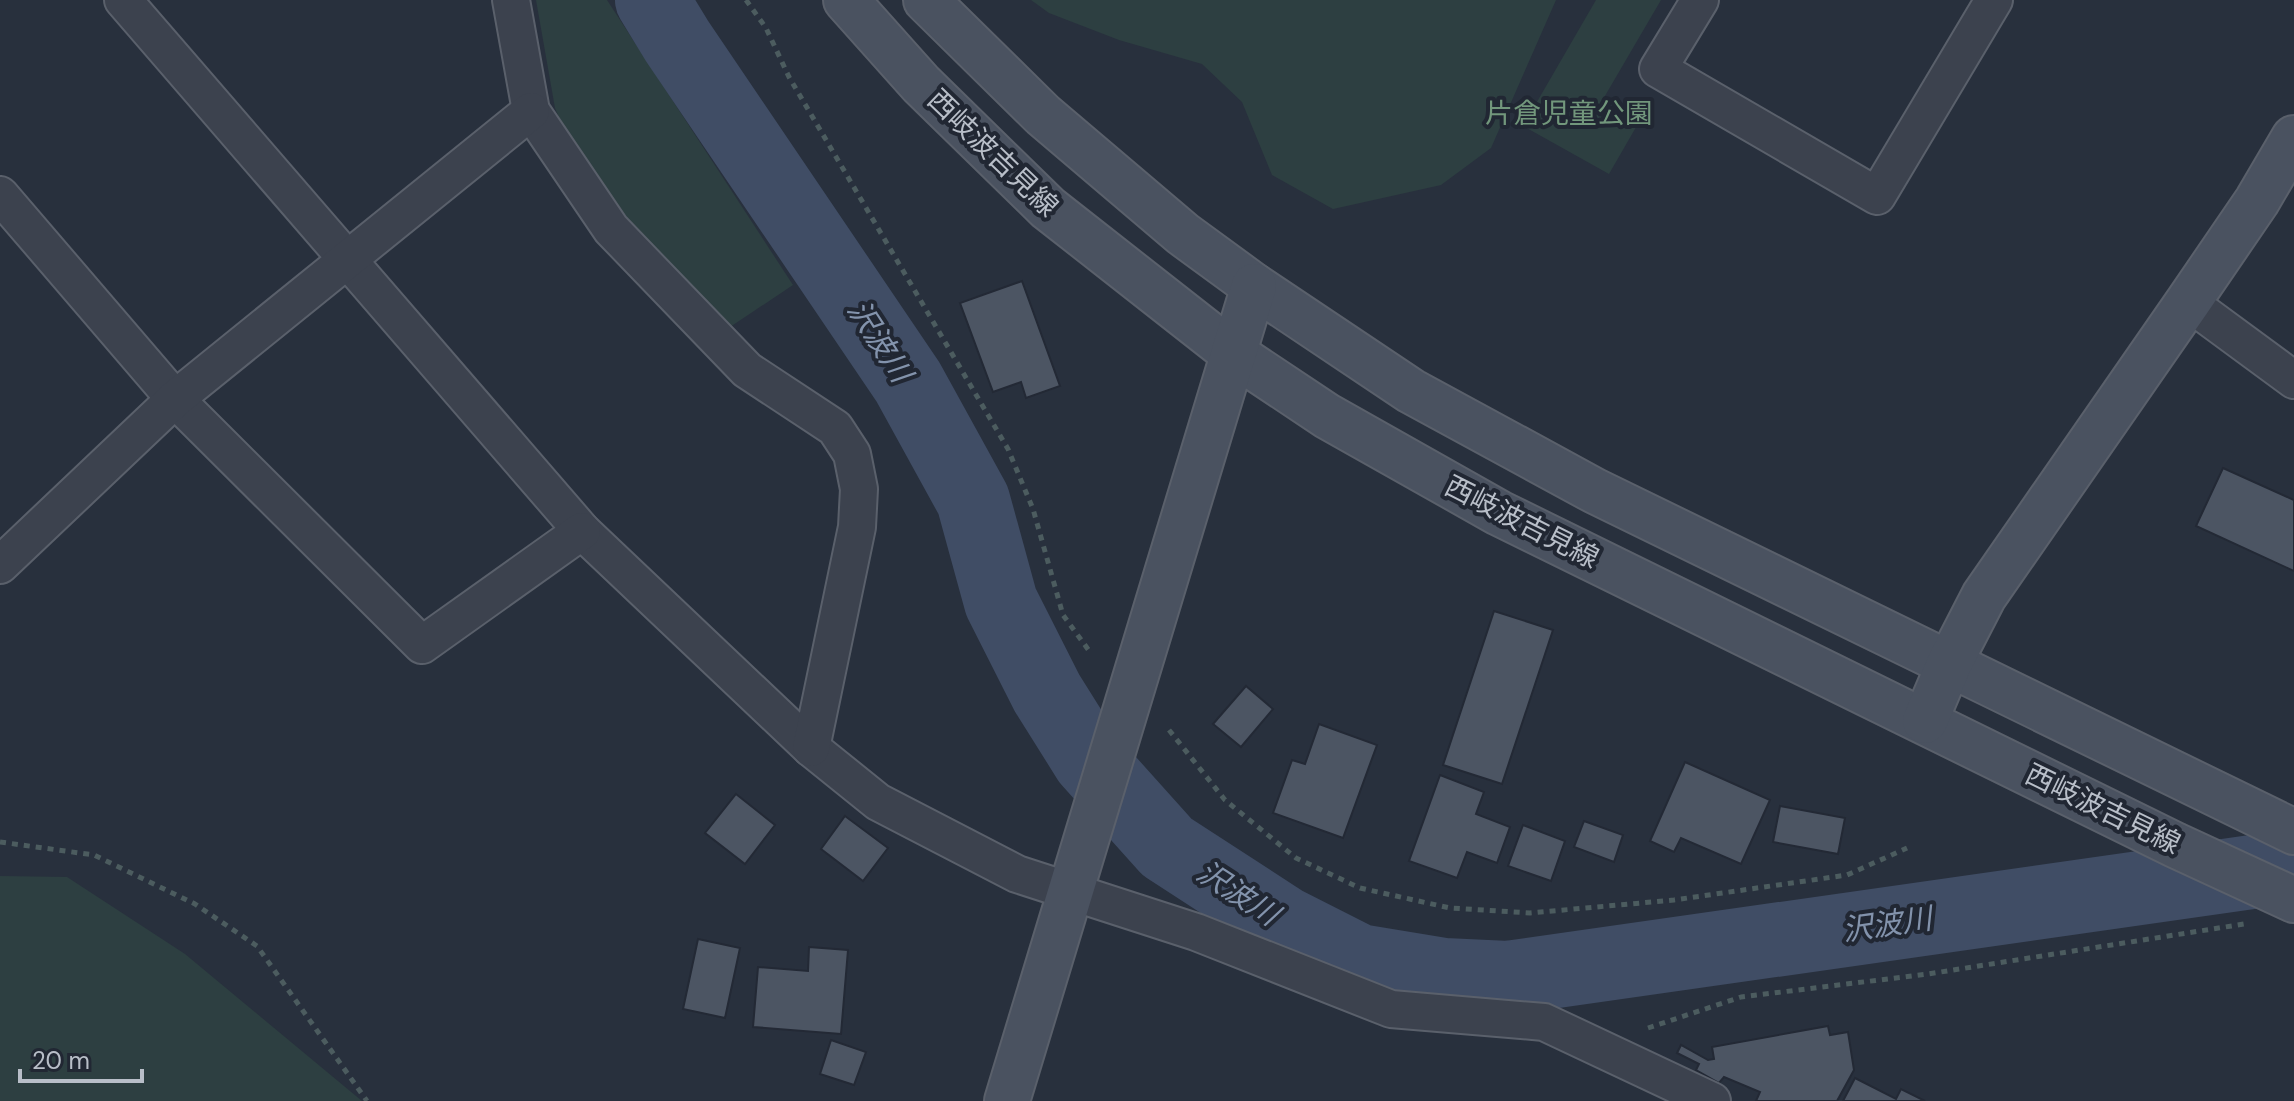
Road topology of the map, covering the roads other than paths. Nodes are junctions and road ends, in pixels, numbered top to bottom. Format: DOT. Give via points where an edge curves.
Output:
graph roads {
  1 [pos="123,0"];
  2 [pos="511,0"];
  3 [pos="846,0"];
  4 [pos="926,0"];
  5 [pos="1700,0"];
  6 [pos="1994,0"];
  7 [pos="531,111"];
  8 [pos="2294,138"];
  9 [pos="0,195"];
  10 [pos="347,260"];
  11 [pos="1254,286"];
  12 [pos="2188,302"];
  13 [pos="1234,354"];
  14 [pos="2294,380"];
  15 [pos="175,399"];
  16 [pos="582,531"];
  17 [pos="0,564"];
  18 [pos="1950,662"];
  19 [pos="1925,721"];
  20 [pos="811,748"];
  21 [pos="2293,831"];
  22 [pos="1070,892"];
  23 [pos="2294,900"];
  24 [pos="1007,1101"];
  25 [pos="1712,1101"];
  1 -- 10 [label="street"];
  2 -- 7 [label="street"];
  3 -- 13 [label="main road, 西岐波吉見線" via="921,84 1048,208"];
  4 -- 11 [label="main road" via="1043,115 1183,234"];
  5 -- 6 [label="street" via="1658,69 1877,196"];
  7 -- 10 [label="street"];
  7 -- 20 [label="street" via="611,229 747,370 835,428 852,454 859,489 857,527"];
  8 -- 12 [label="main road"];
  9 -- 15 [label="street"];
  10 -- 15 [label="street"];
  10 -- 16 [label="street"];
  11 -- 13 [label="main road"];
  11 -- 18 [label="main road" via="1424,398 1595,491"];
  12 -- 14 [label="street"];
  12 -- 18 [label="main road" via="1984,596"];
  13 -- 19 [label="main road, 西岐波吉見線" via="1327,416 1499,513"];
  13 -- 22 [label="main road"];
  15 -- 16 [label="street" via="422,645"];
  15 -- 17 [label="street"];
  16 -- 20 [label="street"];
  18 -- 19 [label="main road"];
  18 -- 21 [label="main road"];
  19 -- 23 [label="main road, 西岐波吉見線"];
  20 -- 22 [label="street" via="878,802 1017,874"];
  22 -- 24 [label="main road"];
  22 -- 25 [label="street" via="1196,932 1391,1009 1544,1022"];
}
